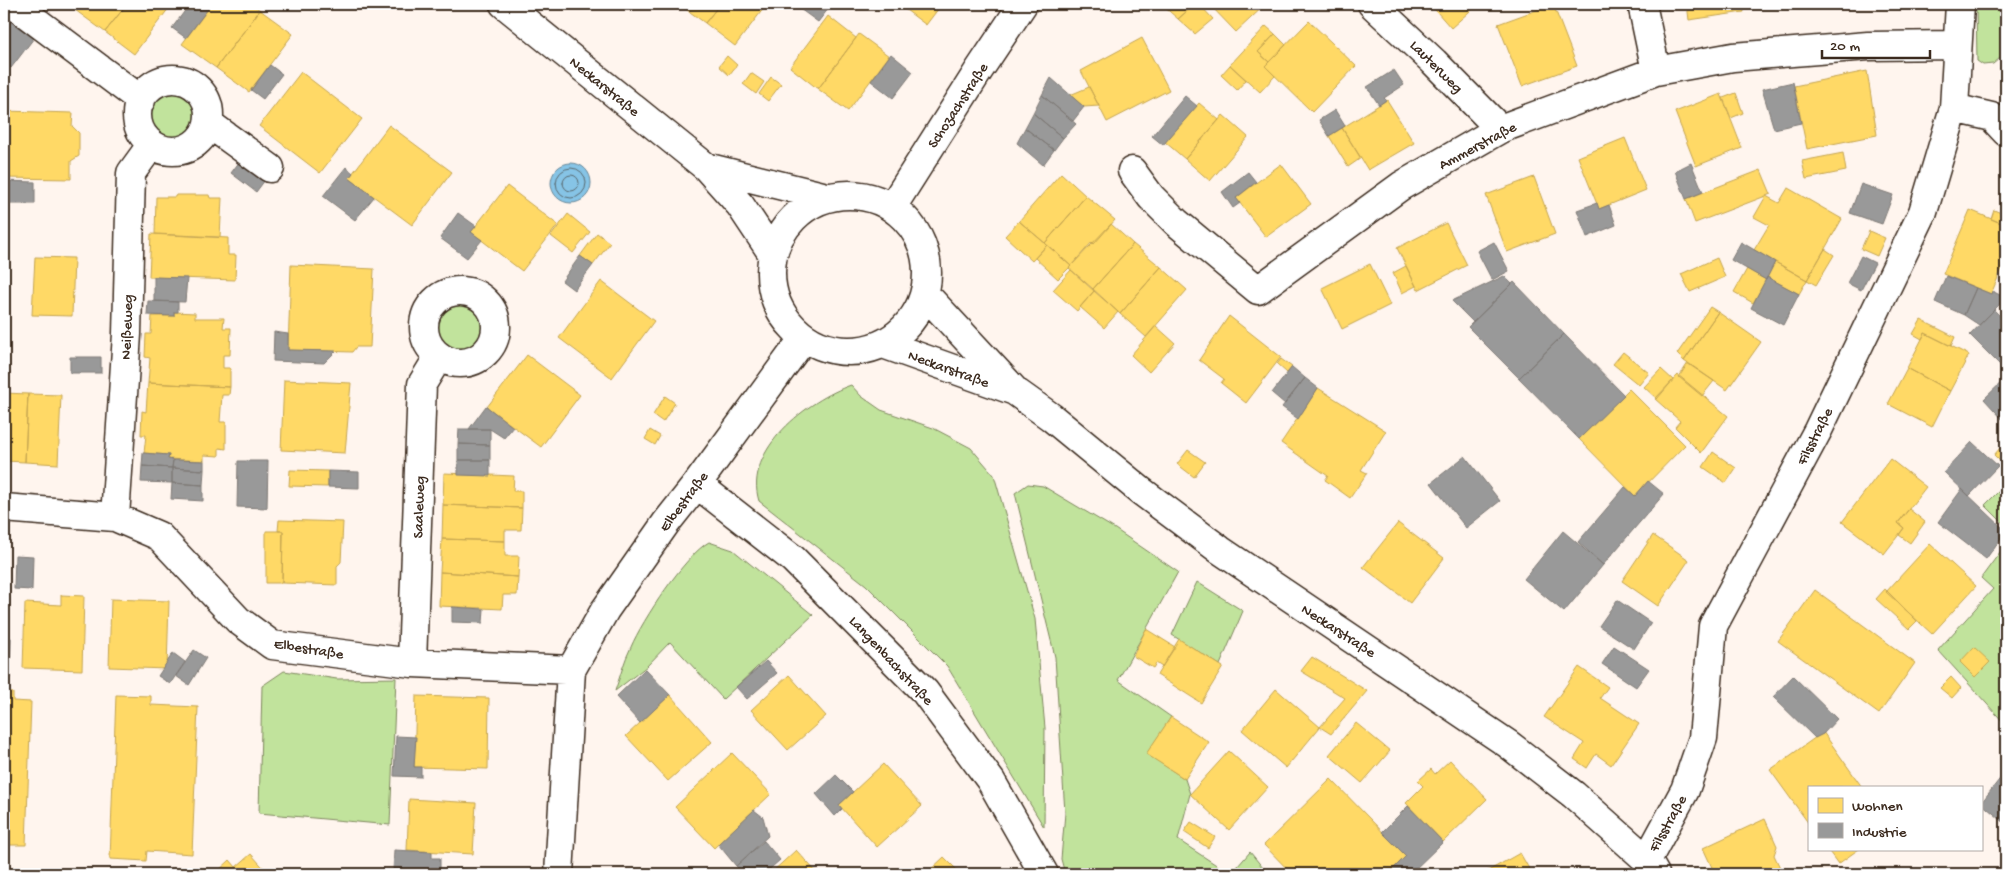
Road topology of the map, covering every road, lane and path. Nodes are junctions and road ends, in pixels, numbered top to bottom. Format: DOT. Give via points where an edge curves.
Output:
graph roads {
  1 [pos="12,4"];
  2 [pos="504,4"];
  3 [pos="1023,4"];
  4 [pos="1372,4"];
  5 [pos="1642,4"];
  6 [pos="1960,4"];
  7 [pos="1957,46"];
  8 [pos="1656,71"];
  9 [pos="141,100"];
  10 [pos="1954,108"];
  11 [pos="208,123"];
  12 [pos="1500,129"];
  13 [pos="2006,132"];
  14 [pos="152,144"];
  15 [pos="706,167"];
  16 [pos="270,168"];
  17 [pos="1132,172"];
  18 [pos="827,197"];
  19 [pos="892,206"];
  20 [pos="772,253"];
  21 [pos="925,294"];
  22 [pos="804,338"];
  23 [pos="883,344"];
  24 [pos="439,356"];
  25 [pos="1016,392"];
  26 [pos="697,484"];
  27 [pos="4,508"];
  28 [pos="115,517"];
  29 [pos="412,663"];
  30 [pos="571,670"];
  31 [pos="1651,867"];
  32 [pos="559,874"];
  33 [pos="1044,874"];
  1 -- 9 [label="street"];
  2 -- 15 [label="street, Neckarstraße"];
  3 -- 19 [label="street, Schozachstraße"];
  4 -- 12 [label="street, Lauterweg"];
  5 -- 8 [label="street"];
  6 -- 7 [label="street, Filsstraße"];
  7 -- 8 [label="street, Ammerstraße" via="1868,46 1752,56"];
  7 -- 10 [label="street, Filsstraße"];
  8 -- 12 [label="street, Ammerstraße"];
  9 -- 11 [label="street" via="159,82 182,80 201,92 209,112"];
  9 -- 14 [label="street" via="137,117 140,128"];
  10 -- 13 [label="street" via="1992,117"];
  10 -- 31 [label="street, Filsstraße" via="1923,212 1818,430 1714,626 1703,738 1685,790"];
  11 -- 14 [label="street" via="204,134 186,149 174,151"];
  11 -- 16 [label="street"];
  12 -- 17 [label="street, Ammerstraße" via="1401,186 1258,290 1176,222 1150,197"];
  14 -- 28 [label="street, Neißeweg" via="131,173 127,334"];
  15 -- 18 [label="street, Neckarstraße"];
  15 -- 20 [label="street, Neckarstraße" via="740,205"];
  18 -- 19 [label="street" via="861,196"];
  18 -- 20 [label="street" via="799,212 783,229"];
  19 -- 21 [label="street" via="913,228 926,255 928,275"];
  20 -- 22 [label="street" via="770,275 774,299 788,322"];
  21 -- 23 [label="street" via="910,322"];
  21 -- 25 [label="street, Neckarstraße"];
  22 -- 23 [label="street" via="821,346 850,352"];
  22 -- 26 [label="street, Elbestraße"];
  23 -- 25 [label="street, Neckarstraße"];
  24 -- 24 [label="street" via="426,339 424,329 427,292 471,293 487,303 495,324 492,340 482,355 460,363"];
  24 -- 29 [label="street, Saaleweg" via="422,384"];
  25 -- 31 [label="street, Neckarstraße" via="1220,550 1508,744 1574,795"];
  26 -- 30 [label="street, Elbestraße" via="605,610"];
  26 -- 33 [label="street, Langenbachstraße" via="793,559 925,692 991,781"];
  27 -- 28 [label="street, Elbestraße"];
  28 -- 29 [label="street, Elbestraße" via="159,536 238,620 272,645"];
  29 -- 30 [label="street, Elbestraße"];
  30 -- 32 [label="street, Elbestraße"];
}
